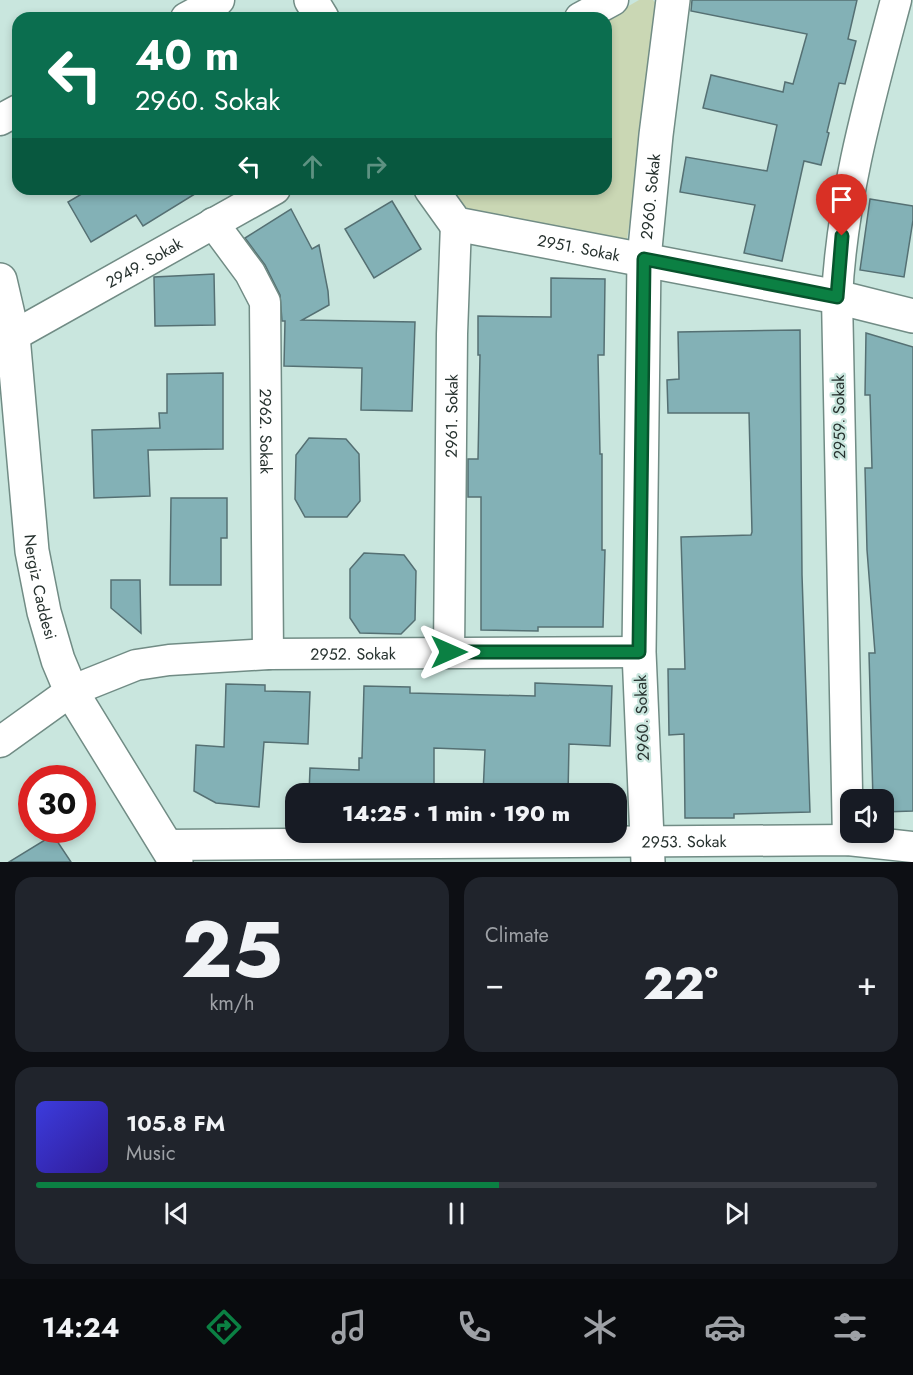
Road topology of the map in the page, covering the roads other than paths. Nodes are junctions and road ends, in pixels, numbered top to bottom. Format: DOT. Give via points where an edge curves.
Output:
graph roads {
  1 [pos="219,0"];
  2 [pos="612,0"];
  3 [pos="673,0"];
  4 [pos="896,0"];
  5 [pos="197,12"];
  6 [pos="591,12"];
  7 [pos="264,195"];
  8 [pos="435,195"];
  9 [pos="213,223"];
  10 [pos="456,224"];
  11 [pos="644,259"];
  12 [pos="0,280"];
  13 [pos="837,297"];
  14 [pos="913,316"];
  15 [pos="13,336"];
  16 [pos="449,652"];
  17 [pos="639,652"];
  18 [pos="268,654"];
  19 [pos="71,691"];
  20 [pos="0,742"];
  21 [pos="847,789"];
  22 [pos="840,840"];
  23 [pos="880,843"];
  24 [pos="913,846"];
  25 [pos="647,851"];
  26 [pos="171,854"];
  1 -- 5 [label="street"];
  2 -- 6 [label="street"];
  3 -- 11 [label="street, 2960. Sokak"];
  4 -- 13 [label="street, 2959. Sokak" via="856,152 839,253"];
  7 -- 9 [label="street, 2949. Sokak"];
  8 -- 10 [label="street"];
  9 -- 15 [label="street, 2949. Sokak"];
  9 -- 18 [label="street, 2962. Sokak" via="250,273 265,302"];
  10 -- 11 [label="street, 2951. Sokak"];
  10 -- 16 [label="street, 2961. Sokak"];
  11 -- 13 [label="street, 2951. Sokak"];
  11 -- 17 [label="street, 2960. Sokak"];
  12 -- 15 [label="street, Nergiz Caddesi"];
  13 -- 14 [label="street, 2951. Sokak"];
  13 -- 21 [label="street, 2959. Sokak"];
  15 -- 19 [label="street, Nergiz Caddesi" via="32,551 44,612"];
  16 -- 17 [label="street, 2952. Sokak"];
  16 -- 18 [label="street, 2952. Sokak"];
  17 -- 25 [label="street, 2960. Sokak"];
  18 -- 19 [label="street, 2952. Sokak" via="136,665"];
  19 -- 20 [label="street, 2952. Sokak"];
  19 -- 26 [label="street, Nergiz Caddesi"];
  22 -- 25 [label="street, 2953. Sokak"];
  23 -- 24 [label="street, 2953. Sokak"];
  25 -- 26 [label="street, 2953. Sokak"];
}
